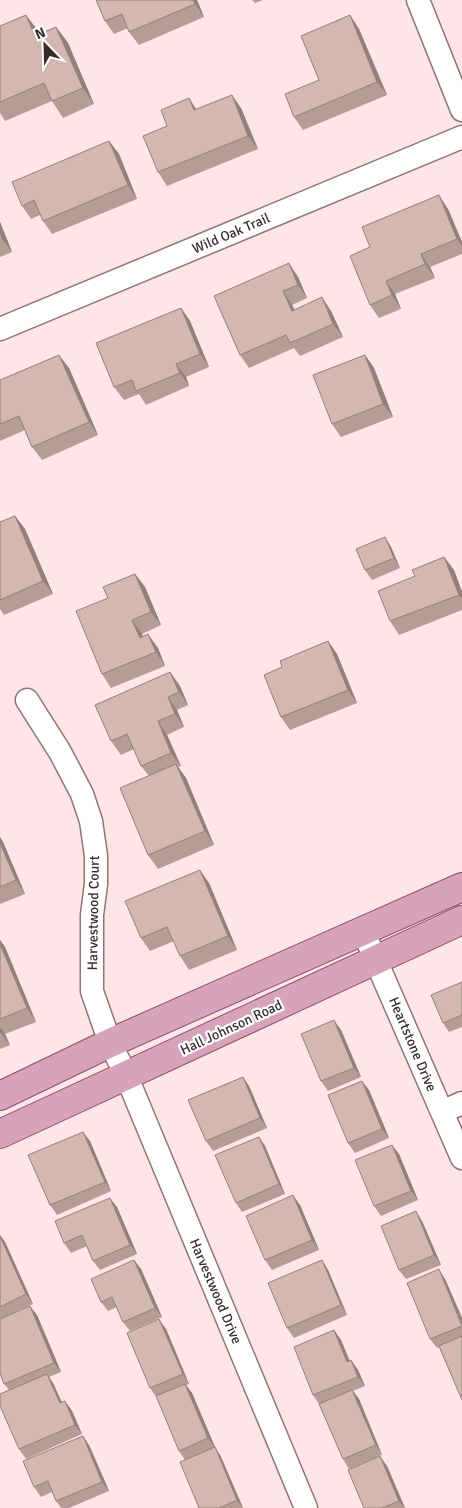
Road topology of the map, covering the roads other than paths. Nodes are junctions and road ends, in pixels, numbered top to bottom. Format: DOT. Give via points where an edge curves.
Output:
graph roads {
  1 [pos="418,0"];
  2 [pos="462,110"];
  3 [pos="462,137"];
  4 [pos="0,329"];
  5 [pos="27,700"];
  6 [pos="462,887"];
  7 [pos="462,920"];
  8 [pos="363,931"];
  9 [pos="376,960"];
  10 [pos="110,1043"];
  11 [pos="126,1075"];
  12 [pos="0,1096"];
  13 [pos="452,1107"];
  14 [pos="0,1134"];
  15 [pos="462,1158"];
  16 [pos="306,1508"];
  1 -- 2 [label="street"];
  3 -- 4 [label="street, Wild Oak Trail"];
  5 -- 10 [label="street, Harvestwood Court" via="60,752 82,794 91,821 96,856 92,991"];
  6 -- 8 [label="main road"];
  7 -- 9 [label="main road, Hall Johnson Road"];
  8 -- 9 [label="street, Heartstone Drive"];
  8 -- 10 [label="main road"];
  9 -- 11 [label="main road, Hall Johnson Road"];
  9 -- 13 [label="street, Heartstone Drive"];
  10 -- 11 [label="street, Harvestwood Court"];
  10 -- 12 [label="main road"];
  11 -- 14 [label="main road, Hall Johnson Road"];
  11 -- 16 [label="street, Harvestwood Drive"];
  13 -- 15 [label="street, Heartstone Drive"];
}
